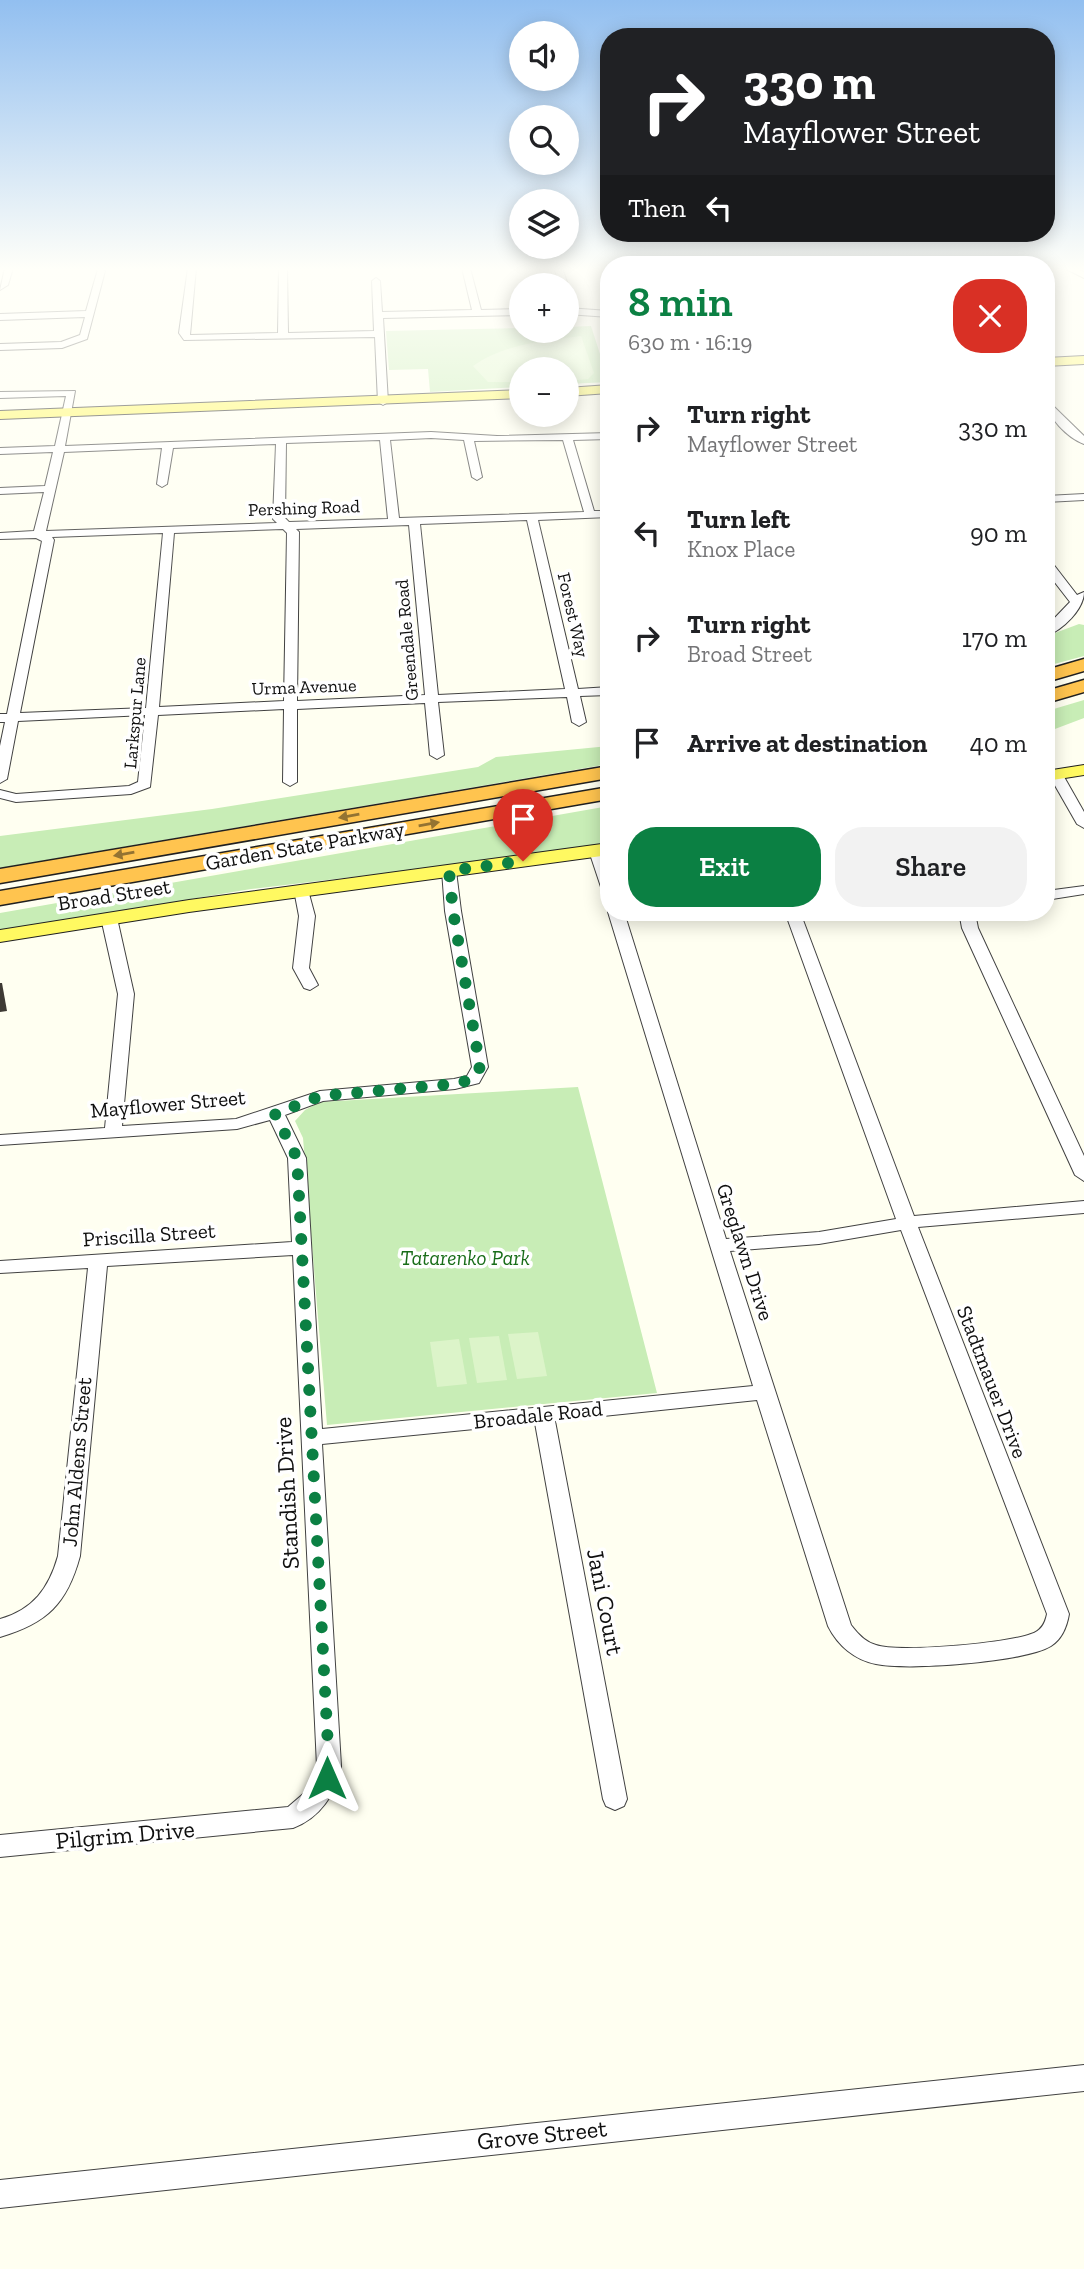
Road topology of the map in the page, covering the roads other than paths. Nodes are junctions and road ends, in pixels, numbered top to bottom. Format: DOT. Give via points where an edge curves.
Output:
graph roads {
  1 [pos="381,374"];
  2 [pos="600,389"];
  3 [pos="579,390"];
  4 [pos="0,395"];
  5 [pos="509,395"];
  6 [pos="383,402"];
  7 [pos="69,413"];
  8 [pos="1055,413"];
  9 [pos="0,415"];
  10 [pos="468,436"];
  11 [pos="600,436"];
  12 [pos="386,437"];
  13 [pos="567,437"];
  14 [pos="1084,440"];
  15 [pos="281,441"];
  16 [pos="168,445"];
  17 [pos="60,449"];
  18 [pos="0,451"];
  19 [pos="477,477"];
  20 [pos="162,484"];
  21 [pos="50,489"];
  22 [pos="0,491"];
  23 [pos="1084,497"];
  24 [pos="1055,499"];
  25 [pos="600,514"];
  26 [pos="590,515"];
  27 [pos="532,517"];
  28 [pos="414,521"];
  29 [pos="394,522"];
  30 [pos="288,526"];
  31 [pos="169,530"];
  32 [pos="40,535"];
  33 [pos="0,536"];
  34 [pos="1055,572"];
  35 [pos="1080,599"];
  36 [pos="1055,628"];
  37 [pos="1084,665"];
  38 [pos="1055,673"];
  39 [pos="1084,687"];
  40 [pos="600,692"];
  41 [pos="573,693"];
  42 [pos="1055,695"];
  43 [pos="430,699"];
  44 [pos="290,705"];
  45 [pos="152,711"];
  46 [pos="6,718"];
  47 [pos="579,722"];
  48 [pos="437,755"];
  49 [pos="1084,770"];
  50 [pos="600,774"];
  51 [pos="1055,774"];
  52 [pos="0,779"];
  53 [pos="1055,781"];
  54 [pos="290,782"];
  55 [pos="0,794"];
  56 [pos="600,795"];
  57 [pos="1084,824"];
  58 [pos="600,850"];
  59 [pos="449,871"];
  60 [pos="0,876"];
  61 [pos="301,890"];
  62 [pos="1084,890"];
  63 [pos="1055,895"];
  64 [pos="0,898"];
  65 [pos="109,918"];
  66 [pos="619,921"];
  67 [pos="796,921"];
  68 [pos="969,921"];
  69 [pos="0,936"];
  70 [pos="310,985"];
  71 [pos="275,1114"];
  72 [pos="113,1132"];
  73 [pos="0,1140"];
  74 [pos="1084,1175"];
  75 [pos="1084,1207"];
  76 [pos="907,1223"];
  77 [pos="719,1246"];
  78 [pos="300,1248"];
  79 [pos="98,1261"];
  80 [pos="0,1267"];
  81 [pos="765,1392"];
  82 [pos="544,1415"];
  83 [pos="311,1438"];
  84 [pos="833,1606"];
  85 [pos="0,1628"];
  86 [pos="615,1799"];
  87 [pos="250,1823"];
  88 [pos="0,1846"];
  89 [pos="1084,2078"];
  90 [pos="0,2194"];
  1 -- 6 [label="street"];
  2 -- 3 [label="main road"];
  4 -- 7 [label="street" via="72,393"];
  5 -- 6 [label="main road"];
  6 -- 7 [label="main road"];
  7 -- 9 [label="main road"];
  7 -- 17 [label="street"];
  8 -- 14 [label="street"];
  10 -- 12 [label="street"];
  10 -- 13 [label="street"];
  10 -- 19 [label="street"];
  11 -- 13 [label="street"];
  12 -- 15 [label="street"];
  12 -- 29 [label="street"];
  13 -- 26 [label="street"];
  15 -- 16 [label="street"];
  15 -- 30 [label="street" via="279,519"];
  16 -- 17 [label="street"];
  16 -- 20 [label="street"];
  17 -- 18 [label="street"];
  17 -- 21 [label="street"];
  21 -- 22 [label="street"];
  21 -- 32 [label="street"];
  23 -- 24 [label="street"];
  25 -- 26 [label="street, Pershing Road"];
  26 -- 27 [label="street, Pershing Road"];
  27 -- 28 [label="street, Pershing Road"];
  27 -- 41 [label="street, Forest Way"];
  28 -- 29 [label="street, Pershing Road"];
  28 -- 43 [label="street, Greendale Road"];
  29 -- 30 [label="street, Pershing Road"];
  30 -- 31 [label="street, Pershing Road"];
  30 -- 44 [label="street" via="293,544"];
  31 -- 32 [label="street, Pershing Road"];
  31 -- 45 [label="street, Larkspur Lane"];
  32 -- 33 [label="street, Pershing Road"];
  32 -- 46 [label="street" via="48,540"];
  34 -- 35 [label="street"];
  35 -- 36 [label="street"];
  37 -- 38 [label="highway"];
  39 -- 42 [label="highway"];
  40 -- 41 [label="street, Urma Avenue"];
  41 -- 43 [label="street, Urma Avenue"];
  41 -- 47 [label="street, Forest Way"];
  43 -- 44 [label="street, Urma Avenue"];
  43 -- 48 [label="street, Greendale Road"];
  44 -- 45 [label="street, Urma Avenue"];
  44 -- 54 [label="street"];
  45 -- 46 [label="street, Urma Avenue"];
  45 -- 55 [label="street, Larkspur Lane" via="145,784 131,790 32,797"];
  46 -- 52 [label="street"];
  49 -- 51 [label="main road"];
  50 -- 60 [label="highway, Garden State Parkway, one-way"];
  53 -- 57 [label="street"];
  64 -- 56 [label="highway, Garden State Parkway, one-way"];
  58 -- 59 [label="main road, Broad Street"];
  59 -- 61 [label="main road, Broad Street"];
  59 -- 71 [label="street, Mayflower Street" via="478,1073 466,1082 320,1096"];
  61 -- 65 [label="main road, Broad Street"];
  61 -- 70 [label="street" via="307,916 301,968"];
  62 -- 63 [label="street"];
  65 -- 69 [label="main road, Broad Street"];
  65 -- 72 [label="street" via="125,994"];
  66 -- 77 [label="street, Greglawn Drive"];
  67 -- 76 [label="street, Stadtmauer Drive"];
  68 -- 74 [label="street"];
  71 -- 72 [label="street, Mayflower Street" via="237,1124"];
  71 -- 78 [label="street, Standish Drive" via="297,1158"];
  72 -- 73 [label="street, Mayflower Street"];
  75 -- 76 [label="street"];
  76 -- 77 [label="street" via="818,1238"];
  76 -- 84 [label="street, Stadtmauer Drive" via="1058,1614 1056,1625 1039,1642 1025,1646 880,1656 846,1637"];
  77 -- 81 [label="street, Greglawn Drive"];
  78 -- 79 [label="street, Priscilla Street"];
  78 -- 83 [label="street, Standish Drive"];
  79 -- 80 [label="street, Priscilla Street"];
  79 -- 85 [label="street, John Aldens Street" via="64,1578 41,1610 23,1622"];
  81 -- 82 [label="street, Broadale Road"];
  81 -- 84 [label="street, Greglawn Drive"];
  82 -- 83 [label="street, Broadale Road"];
  82 -- 86 [label="street, Jani Court"];
  83 -- 87 [label="street, Standish Drive" via="329,1766 323,1790 309,1806 293,1817"];
  87 -- 88 [label="street, Pilgrim Drive"];
  89 -- 90 [label="street, Grove Street"];
}
